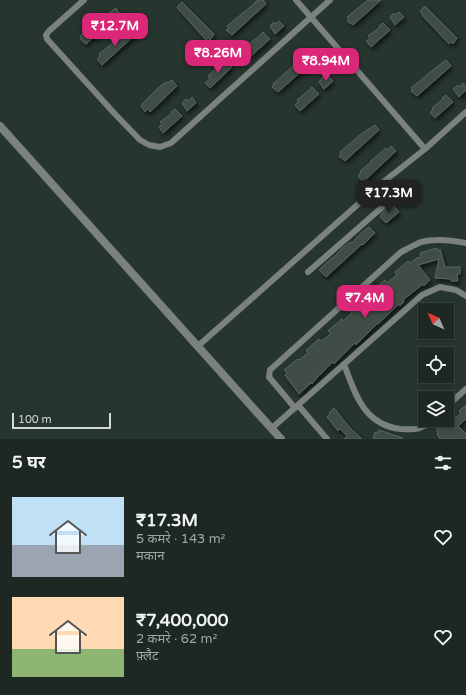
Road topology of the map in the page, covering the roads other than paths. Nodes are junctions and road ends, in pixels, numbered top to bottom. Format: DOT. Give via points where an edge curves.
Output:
graph roads {
  1 [pos="84,0"];
  2 [pos="296,0"];
  3 [pos="330,0"];
  4 [pos="312,17"];
  5 [pos="466,112"];
  6 [pos="0,126"];
  7 [pos="425,149"];
  8 [pos="382,183"];
  9 [pos="466,243"];
  10 [pos="308,272"];
  11 [pos="466,296"];
  12 [pos="198,346"];
  13 [pos="344,364"];
  14 [pos="466,389"];
  15 [pos="454,400"];
  16 [pos="296,406"];
  17 [pos="424,427"];
  18 [pos="272,428"];
  19 [pos="281,439"];
  20 [pos="327,439"];
  1 -- 4 [label="street" via="49,31 47,39 140,140 160,147 171,143"];
  2 -- 4 [label="street"];
  3 -- 4 [label="street"];
  4 -- 7 [label="street"];
  5 -- 7 [label="street"];
  6 -- 12 [label="street"];
  7 -- 8 [label="street"];
  8 -- 10 [label="street" via="394,196"];
  8 -- 12 [label="street"];
  9 -- 16 [label="street" via="433,240 421,242 401,252 270,370 269,377"];
  11 -- 13 [label="street" via="456,290 440,287 422,295"];
  12 -- 18 [label="street"];
  13 -- 16 [label="street"];
  13 -- 17 [label="street" via="359,401 379,422 394,428 413,430"];
  14 -- 15 [label="street"];
  16 -- 18 [label="street"];
  16 -- 20 [label="street"];
  18 -- 19 [label="street"];
}
